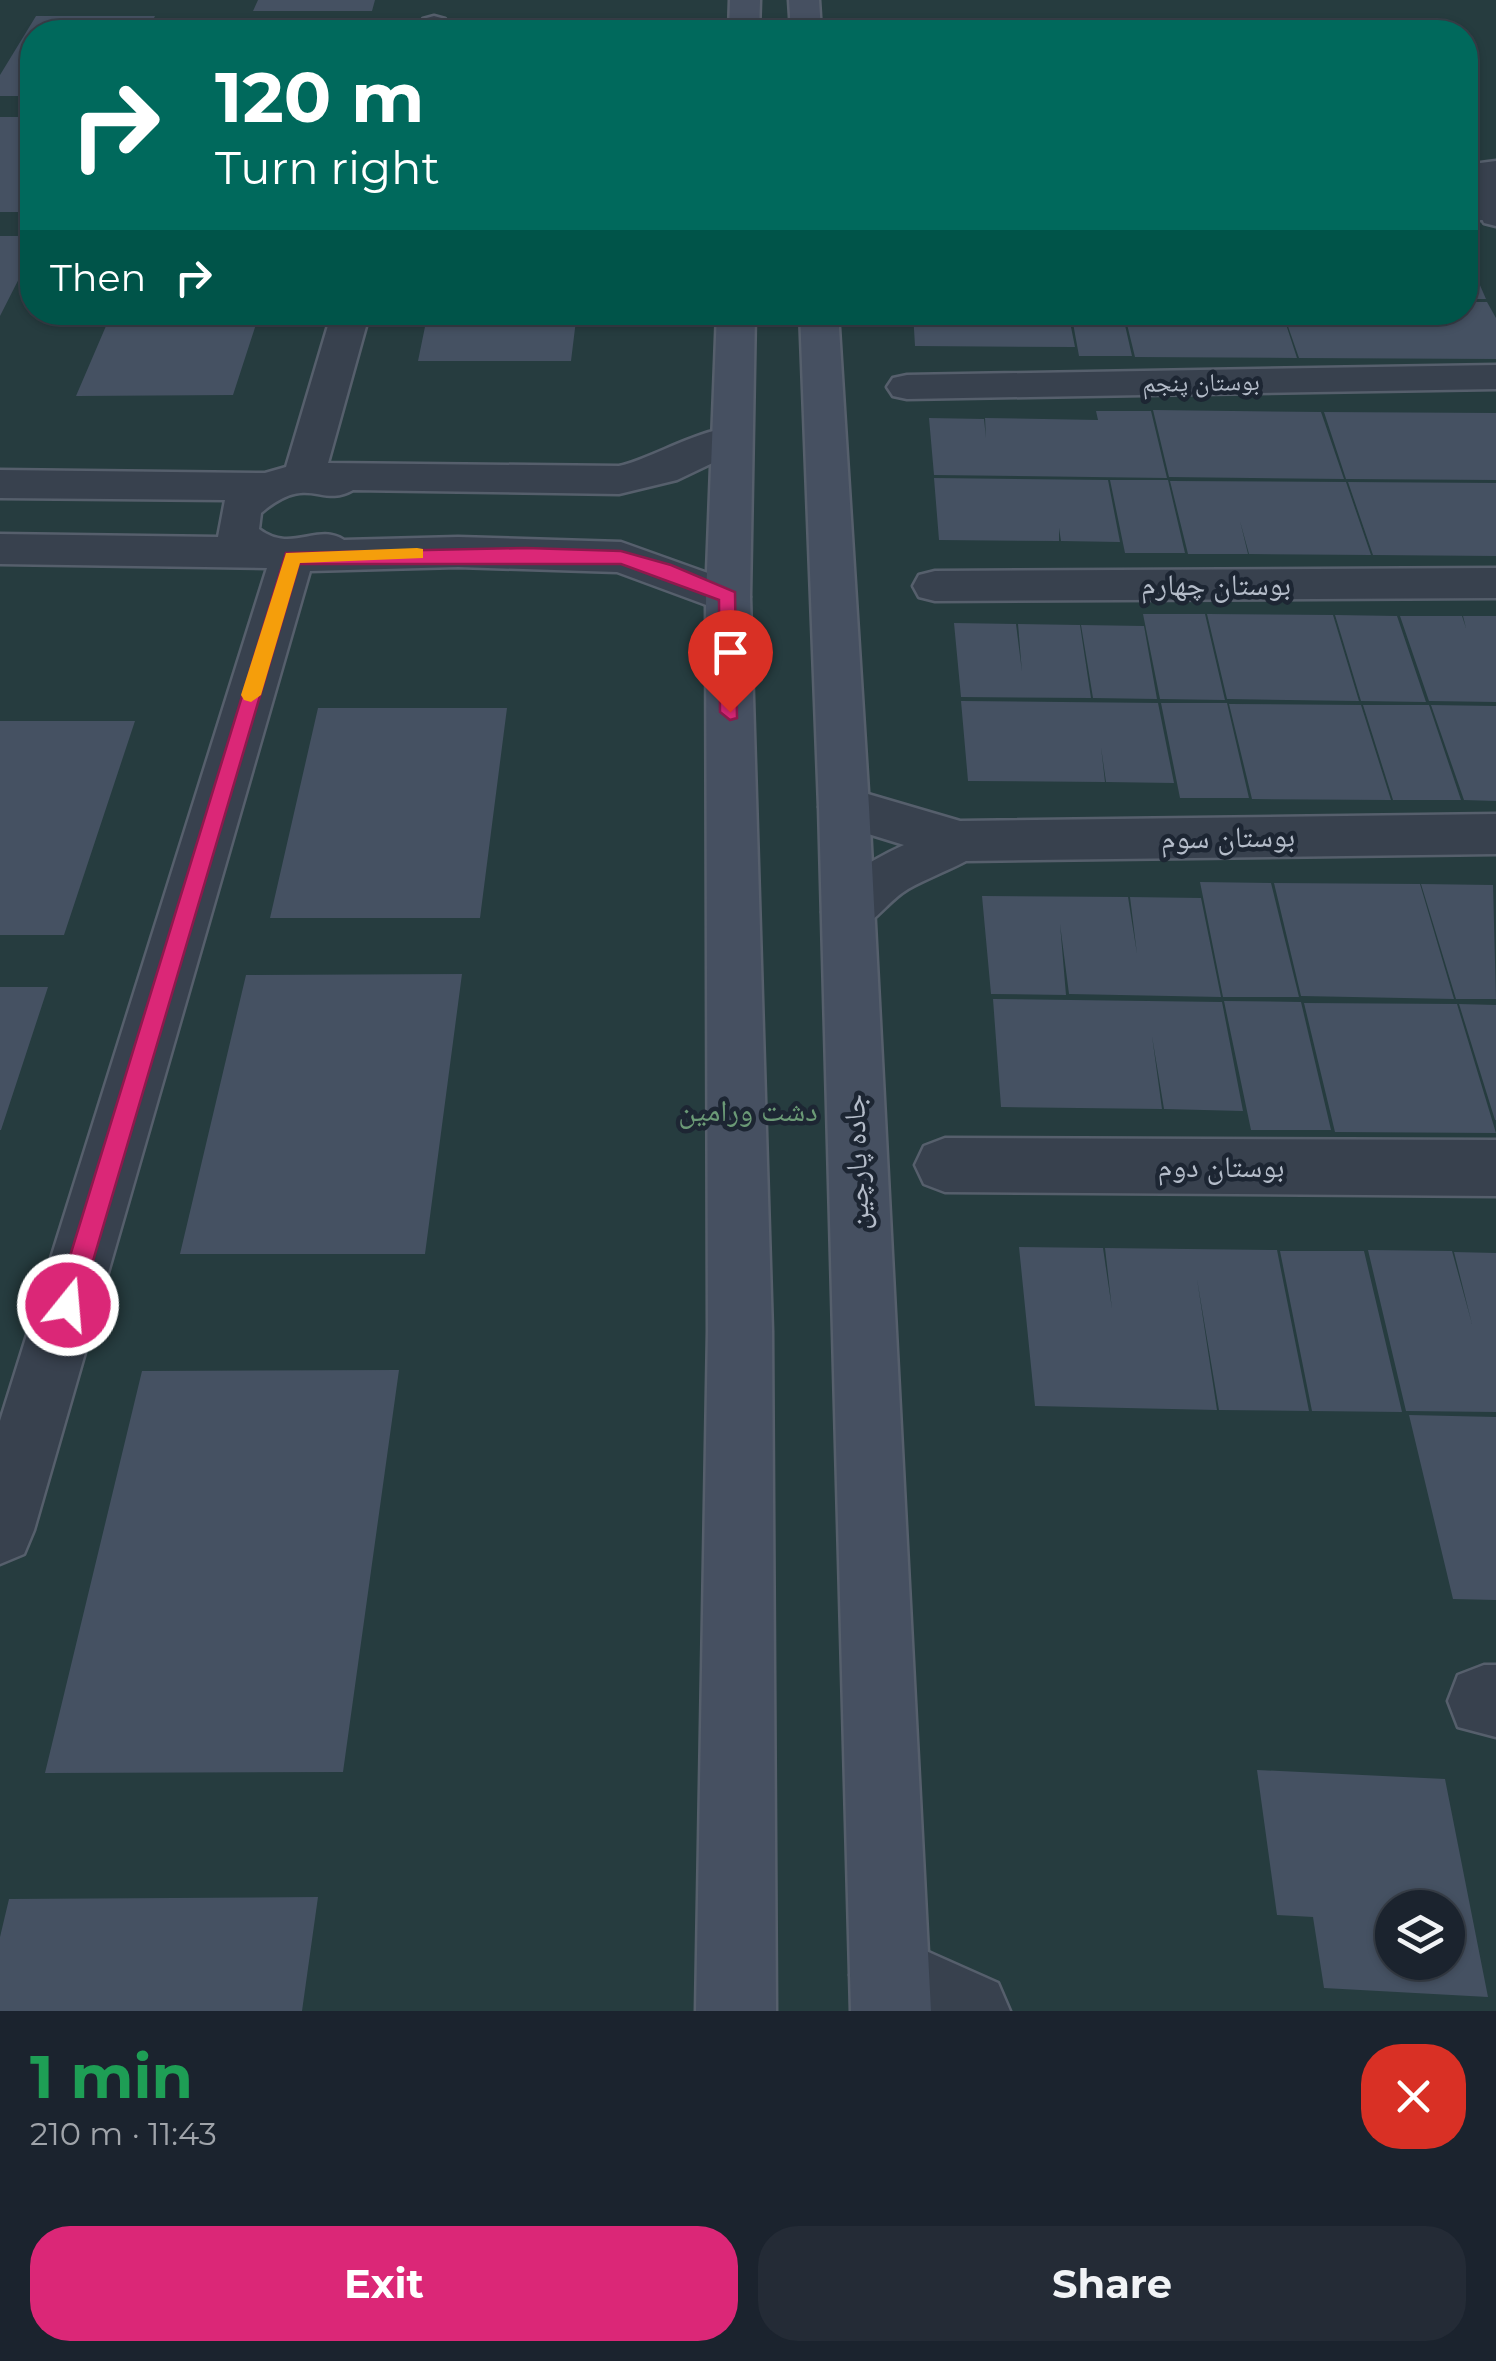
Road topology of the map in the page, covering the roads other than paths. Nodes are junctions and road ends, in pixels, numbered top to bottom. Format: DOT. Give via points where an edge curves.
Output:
graph roads {
  1 [pos="1478,177"];
  2 [pos="1485,212"];
  3 [pos="346,325"];
  4 [pos="736,325"];
  5 [pos="821,325"];
  6 [pos="1496,377"];
  7 [pos="907,387"];
  8 [pos="732,438"];
  9 [pos="285,482"];
  10 [pos="0,484"];
  11 [pos="0,549"];
  12 [pos="274,555"];
  13 [pos="1496,583"];
  14 [pos="935,586"];
  15 [pos="728,596"];
  16 [pos="844,807"];
  17 [pos="1496,834"];
  18 [pos="960,841"];
  19 [pos="848,912"];
  20 [pos="945,1165"];
  21 [pos="1496,1168"];
  22 [pos="0,1530"];
  23 [pos="890,1993"];
  24 [pos="736,2011"];
  25 [pos="970,2011"];
  1 -- 2 [label="street"];
  3 -- 9 [label="street"];
  4 -- 8 [label="main road"];
  5 -- 16 [label="main road, جاده پارچین"];
  6 -- 7 [label="street, بوستان پنجم"];
  8 -- 9 [label="street" via="662,470 619,480"];
  8 -- 15 [label="main road"];
  9 -- 10 [label="street"];
  9 -- 12 [label="street" via="240,508 237,533"];
  9 -- 12 [label="street" via="336,482 356,500 354,525 330,547"];
  11 -- 12 [label="street"];
  12 -- 15 [label="street" via="621,558"];
  12 -- 22 [label="street"];
  13 -- 14 [label="street, بوستان چهارم"];
  15 -- 24 [label="main road" via="740,1331"];
  16 -- 18 [label="street, بوستان سوم"];
  16 -- 19 [label="main road, جاده پارچین"];
  17 -- 18 [label="street, بوستان سوم"];
  18 -- 19 [label="street, بوستان سوم" via="887,876"];
  19 -- 23 [label="main road, جاده پارچین"];
  20 -- 21 [label="street, بوستان دوم"];
  23 -- 25 [label="street"];
}
